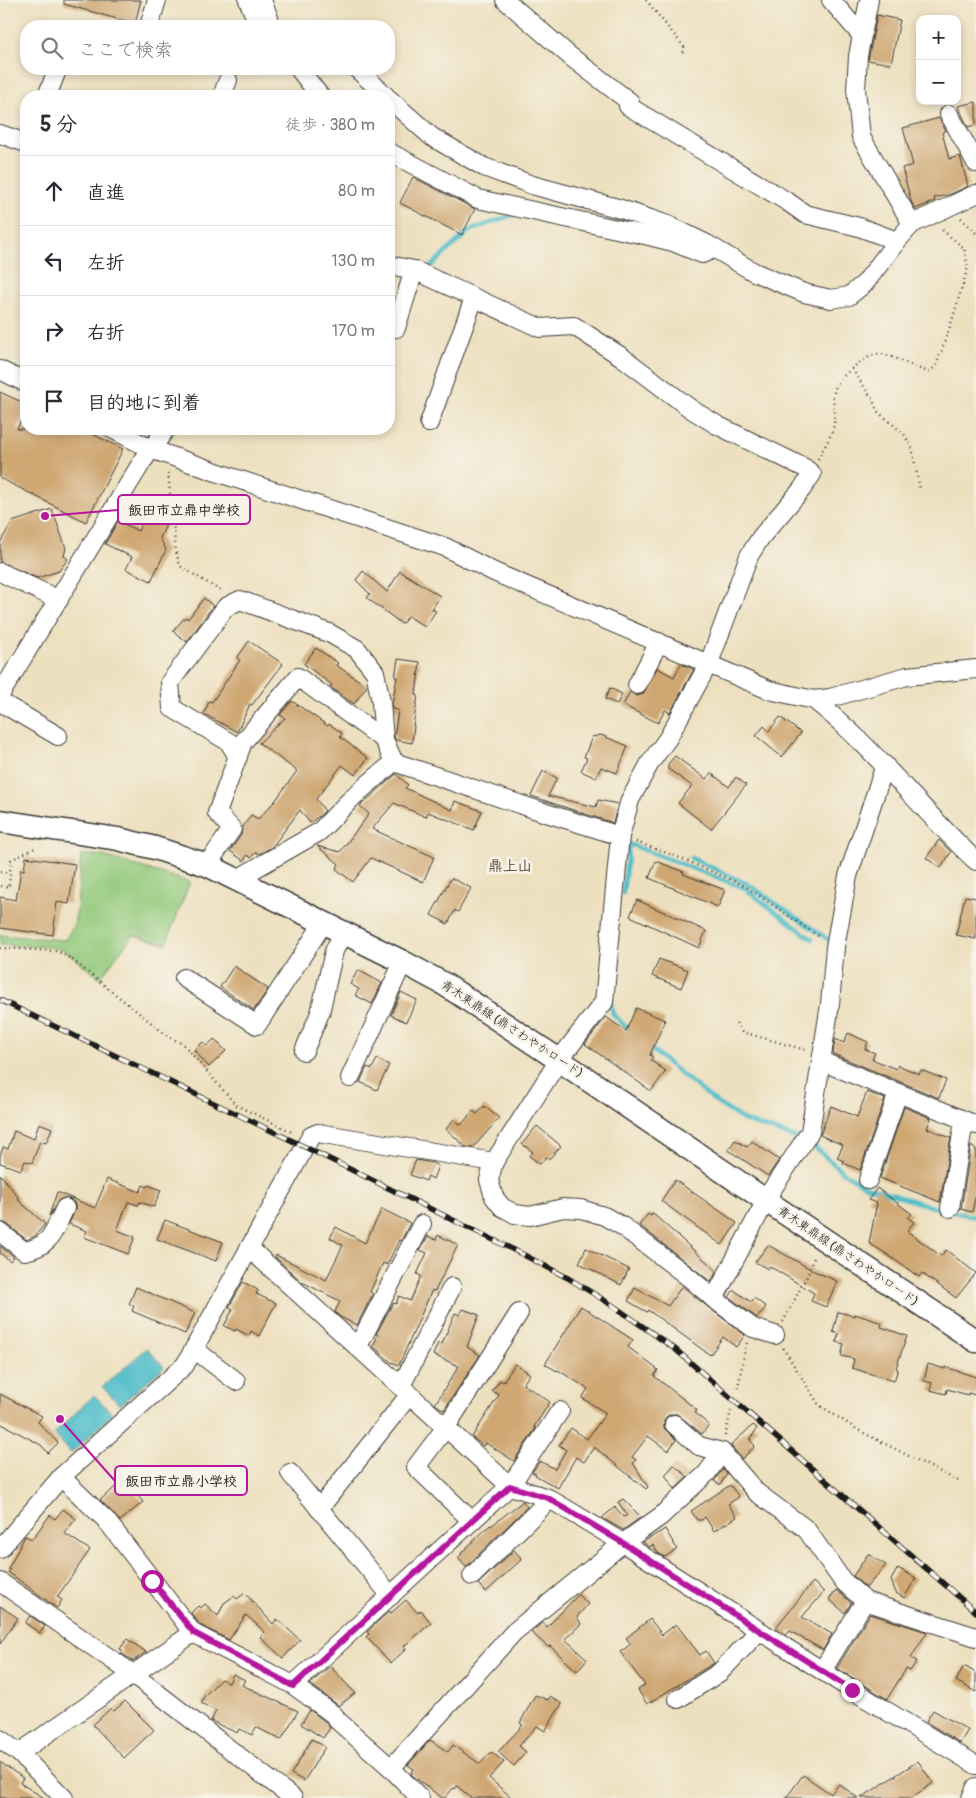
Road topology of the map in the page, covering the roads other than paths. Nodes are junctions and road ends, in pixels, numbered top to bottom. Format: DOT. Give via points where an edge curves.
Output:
graph roads {
  1 [pos="157,0"];
  2 [pos="248,0"];
  3 [pos="262,0"];
  4 [pos="505,0"];
  5 [pos="831,0"];
  6 [pos="868,0"];
  7 [pos="151,20"];
  8 [pos="256,20"];
  9 [pos="270,20"];
  10 [pos="861,35"];
  11 [pos="55,75"];
  12 [pos="304,75"];
  13 [pos="363,75"];
  14 [pos="49,90"];
  15 [pos="315,90"];
  16 [pos="380,90"];
  17 [pos="395,104"];
  18 [pos="949,114"];
  19 [pos="0,134"];
  20 [pos="20,141"];
  21 [pos="395,155"];
  22 [pos="976,163"];
  23 [pos="976,194"];
  24 [pos="916,222"];
  25 [pos="897,241"];
  26 [pos="716,248"];
  27 [pos="395,266"];
  28 [pos="414,270"];
  29 [pos="474,298"];
  30 [pos="395,328"];
  31 [pos="0,370"];
  32 [pos="20,380"];
  33 [pos="429,423"];
  34 [pos="124,435"];
  35 [pos="162,435"];
  36 [pos="151,449"];
  37 [pos="0,572"];
  38 [pos="59,600"];
  39 [pos="659,642"];
  40 [pos="709,663"];
  41 [pos="976,669"];
  42 [pos="637,685"];
  43 [pos="0,695"];
  44 [pos="814,700"];
  45 [pos="0,702"];
  46 [pos="58,736"];
  47 [pos="384,740"];
  48 [pos="238,757"];
  49 [pos="394,762"];
  50 [pos="885,765"];
  51 [pos="0,822"];
  52 [pos="620,836"];
  53 [pos="976,861"];
  54 [pos="207,865"];
  55 [pos="237,879"];
  56 [pos="333,927"];
  57 [pos="403,962"];
  58 [pos="184,978"];
  59 [pos="304,1051"];
  60 [pos="821,1057"];
  61 [pos="559,1060"];
  62 [pos="350,1078"];
  63 [pos="898,1093"];
  64 [pos="970,1123"];
  65 [pos="494,1162"];
  66 [pos="868,1180"];
  67 [pos="764,1204"];
  68 [pos="65,1208"];
  69 [pos="950,1208"];
  70 [pos="422,1224"];
  71 [pos="0,1232"];
  72 [pos="250,1248"];
  73 [pos="452,1287"];
  74 [pos="714,1299"];
  75 [pos="519,1313"];
  76 [pos="775,1335"];
  77 [pos="976,1341"];
  78 [pos="358,1346"];
  79 [pos="194,1349"];
  80 [pos="236,1381"];
  81 [pos="405,1390"];
  82 [pos="560,1411"];
  83 [pos="674,1424"];
  84 [pos="446,1427"];
  85 [pos="722,1452"];
  86 [pos="290,1473"];
  87 [pos="61,1476"];
  88 [pos="510,1486"];
  89 [pos="550,1499"];
  90 [pos="319,1509"];
  91 [pos="472,1520"];
  92 [pos="623,1543"];
  93 [pos="0,1549"];
  94 [pos="472,1576"];
  95 [pos="0,1582"];
  96 [pos="390,1596"];
  97 [pos="865,1601"];
  98 [pos="759,1631"];
  99 [pos="194,1633"];
  100 [pos="976,1637"];
  101 [pos="822,1671"];
  102 [pos="134,1675"];
  103 [pos="293,1686"];
  104 [pos="678,1699"];
  105 [pos="0,1739"];
  106 [pos="19,1753"];
  107 [pos="976,1765"];
  108 [pos="391,1768"];
  109 [pos="976,1787"];
  110 [pos="64,1798"];
  111 [pos="293,1798"];
  112 [pos="420,1798"];
  113 [pos="971,1798"];
  1 -- 7 [label="street"];
  2 -- 8 [label="street"];
  3 -- 9 [label="street"];
  4 -- 25 [label="street" via="630,102 628,106 804,214"];
  5 -- 10 [label="street"];
  6 -- 10 [label="street"];
  10 -- 24 [label="street" via="856,89 861,137"];
  11 -- 14 [label="street"];
  12 -- 15 [label="street"];
  13 -- 16 [label="street"];
  17 -- 26 [label="street" via="432,137 484,167 532,185 668,225"];
  18 -- 22 [label="street"];
  19 -- 20 [label="street"];
  21 -- 26 [label="street" via="478,199 649,236 702,254"];
  23 -- 24 [label="street"];
  24 -- 25 [label="street"];
  25 -- 26 [label="street" via="865,283 849,296 831,299 804,293 754,272"];
  27 -- 28 [label="street"];
  28 -- 29 [label="street"];
  28 -- 30 [label="street"];
  29 -- 33 [label="street"];
  29 -- 40 [label="street" via="540,328 574,326 622,356 691,409 812,474 760,537 749,556"];
  31 -- 32 [label="street"];
  34 -- 36 [label="street"];
  35 -- 36 [label="street"];
  36 -- 38 [label="street"];
  36 -- 39 [label="street" via="445,547 494,572"];
  37 -- 38 [label="street"];
  38 -- 43 [label="street"];
  39 -- 40 [label="street"];
  39 -- 42 [label="street"];
  40 -- 44 [label="street" via="769,690"];
  40 -- 52 [label="street" via="630,800"];
  41 -- 44 [label="street" via="907,676"];
  44 -- 50 [label="street"];
  45 -- 46 [label="street"];
  47 -- 48 [label="street" via="298,677 243,742"];
  47 -- 48 [label="street" via="375,672 357,649 329,633 240,600 226,608 170,682 172,708 229,742"];
  47 -- 49 [label="street"];
  48 -- 54 [label="street" via="217,813 232,829"];
  49 -- 52 [label="street"];
  49 -- 55 [label="street" via="319,832"];
  50 -- 53 [label="street"];
  50 -- 60 [label="street" via="848,876"];
  51 -- 54 [label="main road, 青木東鼎線 (鼎さわやかロード)" via="118,839"];
  52 -- 61 [label="street" via="604,1002"];
  54 -- 55 [label="main road, 青木東鼎線 (鼎さわやかロード)"];
  55 -- 56 [label="main road, 青木東鼎線 (鼎さわやかロード)"];
  56 -- 57 [label="main road, 青木東鼎線 (鼎さわやかロード)"];
  56 -- 58 [label="street" via="258,1025"];
  56 -- 59 [label="street" via="334,951 320,1013"];
  57 -- 61 [label="main road, 青木東鼎線 (鼎さわやかロード)" via="444,984"];
  57 -- 62 [label="street"];
  60 -- 63 [label="street"];
  60 -- 67 [label="street" via="810,1132"];
  61 -- 65 [label="street"];
  61 -- 67 [label="main road, 青木東鼎線 (鼎さわやかロード)"];
  63 -- 64 [label="street"];
  63 -- 66 [label="street"];
  64 -- 69 [label="street"];
  65 -- 72 [label="street" via="318,1133 311,1136"];
  65 -- 74 [label="street" via="489,1180 494,1197 502,1207 515,1214 530,1216 563,1208 604,1216 635,1236"];
  67 -- 74 [label="street"];
  67 -- 77 [label="main road, 青木東鼎線 (鼎さわやかロード)" via="823,1238"];
  68 -- 71 [label="street" via="54,1232 46,1243 36,1249 24,1251"];
  70 -- 78 [label="street"];
  72 -- 78 [label="street"];
  72 -- 79 [label="street"];
  73 -- 81 [label="street"];
  74 -- 76 [label="street" via="753,1328"];
  75 -- 84 [label="street"];
  78 -- 81 [label="street"];
  79 -- 80 [label="street"];
  79 -- 87 [label="street" via="185,1365"];
  81 -- 84 [label="street"];
  81 -- 90 [label="street"];
  82 -- 88 [label="street"];
  83 -- 85 [label="street" via="699,1446"];
  84 -- 88 [label="street"];
  84 -- 91 [label="street" via="416,1467"];
  85 -- 92 [label="street" via="707,1473 662,1516"];
  85 -- 97 [label="street" via="756,1492 806,1529 842,1580"];
  86 -- 90 [label="street"];
  87 -- 93 [label="street"];
  87 -- 99 [label="street" via="106,1520"];
  88 -- 89 [label="street"];
  88 -- 91 [label="street"];
  89 -- 92 [label="street"];
  89 -- 94 [label="street"];
  90 -- 96 [label="street"];
  91 -- 96 [label="street"];
  92 -- 98 [label="street"];
  92 -- 108 [label="street" via="514,1632"];
  95 -- 102 [label="street"];
  96 -- 103 [label="street"];
  97 -- 100 [label="street"];
  97 -- 101 [label="street"];
  98 -- 101 [label="street"];
  98 -- 104 [label="street" via="720,1672"];
  99 -- 102 [label="street"];
  99 -- 103 [label="street"];
  101 -- 107 [label="street"];
  102 -- 106 [label="street"];
  102 -- 111 [label="street"];
  103 -- 108 [label="street" via="334,1715"];
  105 -- 106 [label="street"];
  106 -- 110 [label="street"];
  108 -- 112 [label="street"];
  109 -- 113 [label="street"];
}
